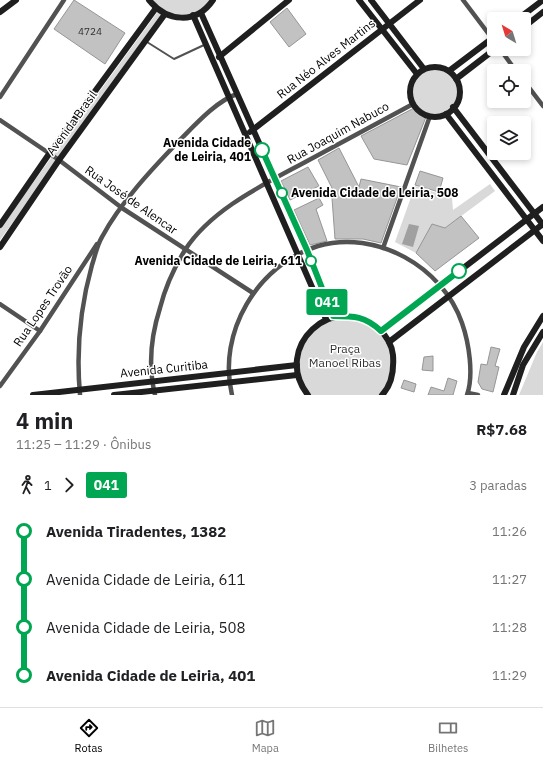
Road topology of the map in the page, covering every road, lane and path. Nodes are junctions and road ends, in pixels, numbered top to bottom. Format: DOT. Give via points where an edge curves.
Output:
graph roads {
  1 [pos="16,0"];
  2 [pos="64,0"];
  3 [pos="150,0"];
  4 [pos="213,0"];
  5 [pos="289,0"];
  6 [pos="359,0"];
  7 [pos="371,0"];
  8 [pos="420,0"];
  9 [pos="463,0"];
  10 [pos="543,0"];
  11 [pos="156,8"];
  12 [pos="0,12"];
  13 [pos="527,12"];
  14 [pos="543,12"];
  15 [pos="201,13"];
  16 [pos="165,14"];
  17 [pos="193,15"];
  18 [pos="531,21"];
  19 [pos="390,24"];
  20 [pos="382,29"];
  21 [pos="487,31"];
  22 [pos="146,41"];
  23 [pos="487,43"];
  24 [pos="206,44"];
  25 [pos="487,55"];
  26 [pos="220,56"];
  27 [pos="212,59"];
  28 [pos="424,69"];
  29 [pos="449,71"];
  30 [pos="417,74"];
  31 [pos="456,79"];
  32 [pos="531,90"];
  33 [pos="237,94"];
  34 [pos="0,96"];
  35 [pos="229,96"];
  36 [pos="413,104"];
  37 [pos="543,106"];
  38 [pos="453,108"];
  39 [pos="446,114"];
  40 [pos="430,116"];
  41 [pos="0,120"];
  42 [pos="253,130"];
  43 [pos="246,135"];
  44 [pos="49,154"];
  45 [pos="59,160"];
  46 [pos="275,179"];
  47 [pos="266,183"];
  48 [pos="543,207"];
  49 [pos="122,208"];
  50 [pos="534,214"];
  51 [pos="527,220"];
  52 [pos="0,225"];
  53 [pos="543,225"];
  54 [pos="535,230"];
  55 [pos="102,237"];
  56 [pos="543,241"];
  57 [pos="0,247"];
  58 [pos="383,248"];
  59 [pos="185,250"];
  60 [pos="307,250"];
  61 [pos="298,255"];
  62 [pos="440,286"];
  63 [pos="254,293"];
  64 [pos="449,296"];
  65 [pos="0,304"];
  66 [pos="333,316"];
  67 [pos="543,316"];
  68 [pos="326,319"];
  69 [pos="40,331"];
  70 [pos="381,331"];
  71 [pos="543,332"];
  72 [pos="389,342"];
  73 [pos="297,365"];
  74 [pos="228,373"];
  75 [pos="297,374"];
  76 [pos="152,381"];
  77 [pos="229,382"];
  78 [pos="0,386"];
  79 [pos="80,392"];
  80 [pos="154,392"];
  81 [pos="468,394"];
  82 [pos="33,395"];
  83 [pos="116,395"];
  84 [pos="232,395"];
  85 [pos="308,395"];
  86 [pos="382,395"];
  87 [pos="478,395"];
  88 [pos="504,395"];
  89 [pos="513,395"];
  1 -- 12 [label="main road"];
  2 -- 34 [label="street"];
  3 -- 11 [label="main road"];
  4 -- 15 [label="main road"];
  5 -- 26 [label="main road"];
  6 -- 20 [label="main road"];
  7 -- 19 [label="main road"];
  8 -- 19 [label="main road, Rua Néo Alves Martins"];
  9 -- 21 [label="street"];
  10 -- 13 [label="main road"];
  11 -- 16 [label="main road"];
  11 -- 44 [label="main road, Avenida Brasil"];
  14 -- 18 [label="main road"];
  15 -- 17 [label="main road"];
  15 -- 26 [label="main road"];
  16 -- 17 [label="main road" via="175,17"];
  16 -- 22 [label="main road, Avenida Brasil"];
  17 -- 24 [label="main road"];
  19 -- 20 [label="main road, Rua Néo Alves Martins"];
  19 -- 28 [label="main road"];
  20 -- 30 [label="main road"];
  20 -- 42 [label="main road, Rua Néo Alves Martins"];
  22 -- 24 [label="lane" via="174,59"];
  22 -- 45 [label="main road, Avenida Brasil"];
  23 -- 29 [label="main road"];
  24 -- 27 [label="main road"];
  25 -- 31 [label="main road"];
  26 -- 27 [label="main road"];
  26 -- 33 [label="main road"];
  27 -- 35 [label="main road"];
  28 -- 29 [label="main road" via="437,67"];
  28 -- 30 [label="main road"];
  29 -- 31 [label="main road"];
  30 -- 36 [label="main road" via="410,88"];
  31 -- 38 [label="main road" via="459,96"];
  32 -- 37 [label="street"];
  33 -- 35 [label="street"];
  33 -- 42 [label="main road"];
  35 -- 43 [label="main road"];
  35 -- 49 [label="street, Rua Lopes Trovão" via="197,122 138,186"];
  36 -- 40 [label="main road" via="420,112"];
  36 -- 46 [label="street, Rua Joaquim Nabuco"];
  38 -- 39 [label="main road"];
  38 -- 50 [label="main road"];
  39 -- 40 [label="main road"];
  39 -- 51 [label="main road"];
  40 -- 58 [label="street"];
  41 -- 44 [label="street, Rua José de Alencar"];
  42 -- 43 [label="main road, Rua Néo Alves Martins"];
  42 -- 46 [label="main road"];
  43 -- 47 [label="main road"];
  44 -- 45 [label="street, Rua José de Alencar"];
  44 -- 52 [label="main road, Avenida Brasil"];
  45 -- 49 [label="street, Rua José de Alencar"];
  45 -- 57 [label="main road, Avenida Brasil"];
  46 -- 47 [label="street, Rua Joaquim Nabuco"];
  46 -- 60 [label="main road"];
  47 -- 59 [label="street, Rua Joaquim Nabuco" via="217,216"];
  47 -- 61 [label="main road"];
  48 -- 50 [label="main road"];
  49 -- 55 [label="street, Rua Lopes Trovão"];
  49 -- 59 [label="street, Rua José de Alencar"];
  50 -- 51 [label="main road"];
  50 -- 53 [label="main road"];
  51 -- 54 [label="main road"];
  51 -- 62 [label="main road"];
  53 -- 54 [label="main road"];
  54 -- 56 [label="main road"];
  54 -- 64 [label="main road"];
  55 -- 69 [label="street, Rua Lopes Trovão"];
  55 -- 79 [label="street" via="84,297 78,355"];
  58 -- 60 [label="street" via="349,242"];
  58 -- 62 [label="street" via="415,263"];
  59 -- 63 [label="street, Rua José de Alencar"];
  59 -- 76 [label="street, Rua Joaquim Nabuco" via="171,276 152,337"];
  60 -- 61 [label="street"];
  60 -- 66 [label="main road"];
  61 -- 63 [label="street" via="265,280"];
  61 -- 68 [label="main road"];
  62 -- 64 [label="street"];
  62 -- 70 [label="main road"];
  63 -- 74 [label="street" via="235,326 229,350"];
  64 -- 72 [label="main road"];
  64 -- 81 [label="street" via="461,320 468,344"];
  65 -- 69 [label="street"];
  66 -- 68 [label="main road"];
  66 -- 70 [label="main road" via="353,316 366,320"];
  67 -- 88 [label="main road" via="524,346"];
  68 -- 73 [label="main road" via="305,336 298,351"];
  69 -- 78 [label="street, Rua Lopes Trovão"];
  70 -- 72 [label="main road"];
  71 -- 89 [label="main road" via="523,365"];
  72 -- 86 [label="main road" via="394,366 392,380"];
  73 -- 74 [label="main road, Avenida Curitiba"];
  73 -- 75 [label="main road"];
  74 -- 76 [label="main road, Avenida Curitiba"];
  74 -- 77 [label="street"];
  75 -- 77 [label="main road, Avenida Curitiba"];
  75 -- 85 [label="main road" via="302,388"];
  76 -- 79 [label="main road, Avenida Curitiba"];
  76 -- 80 [label="street, Rua Joaquim Nabuco"];
  77 -- 80 [label="main road, Avenida Curitiba"];
  77 -- 84 [label="street"];
  79 -- 82 [label="main road, Avenida Curitiba"];
  80 -- 83 [label="main road, Avenida Curitiba"];
  81 -- 87 [label="street"];
}
